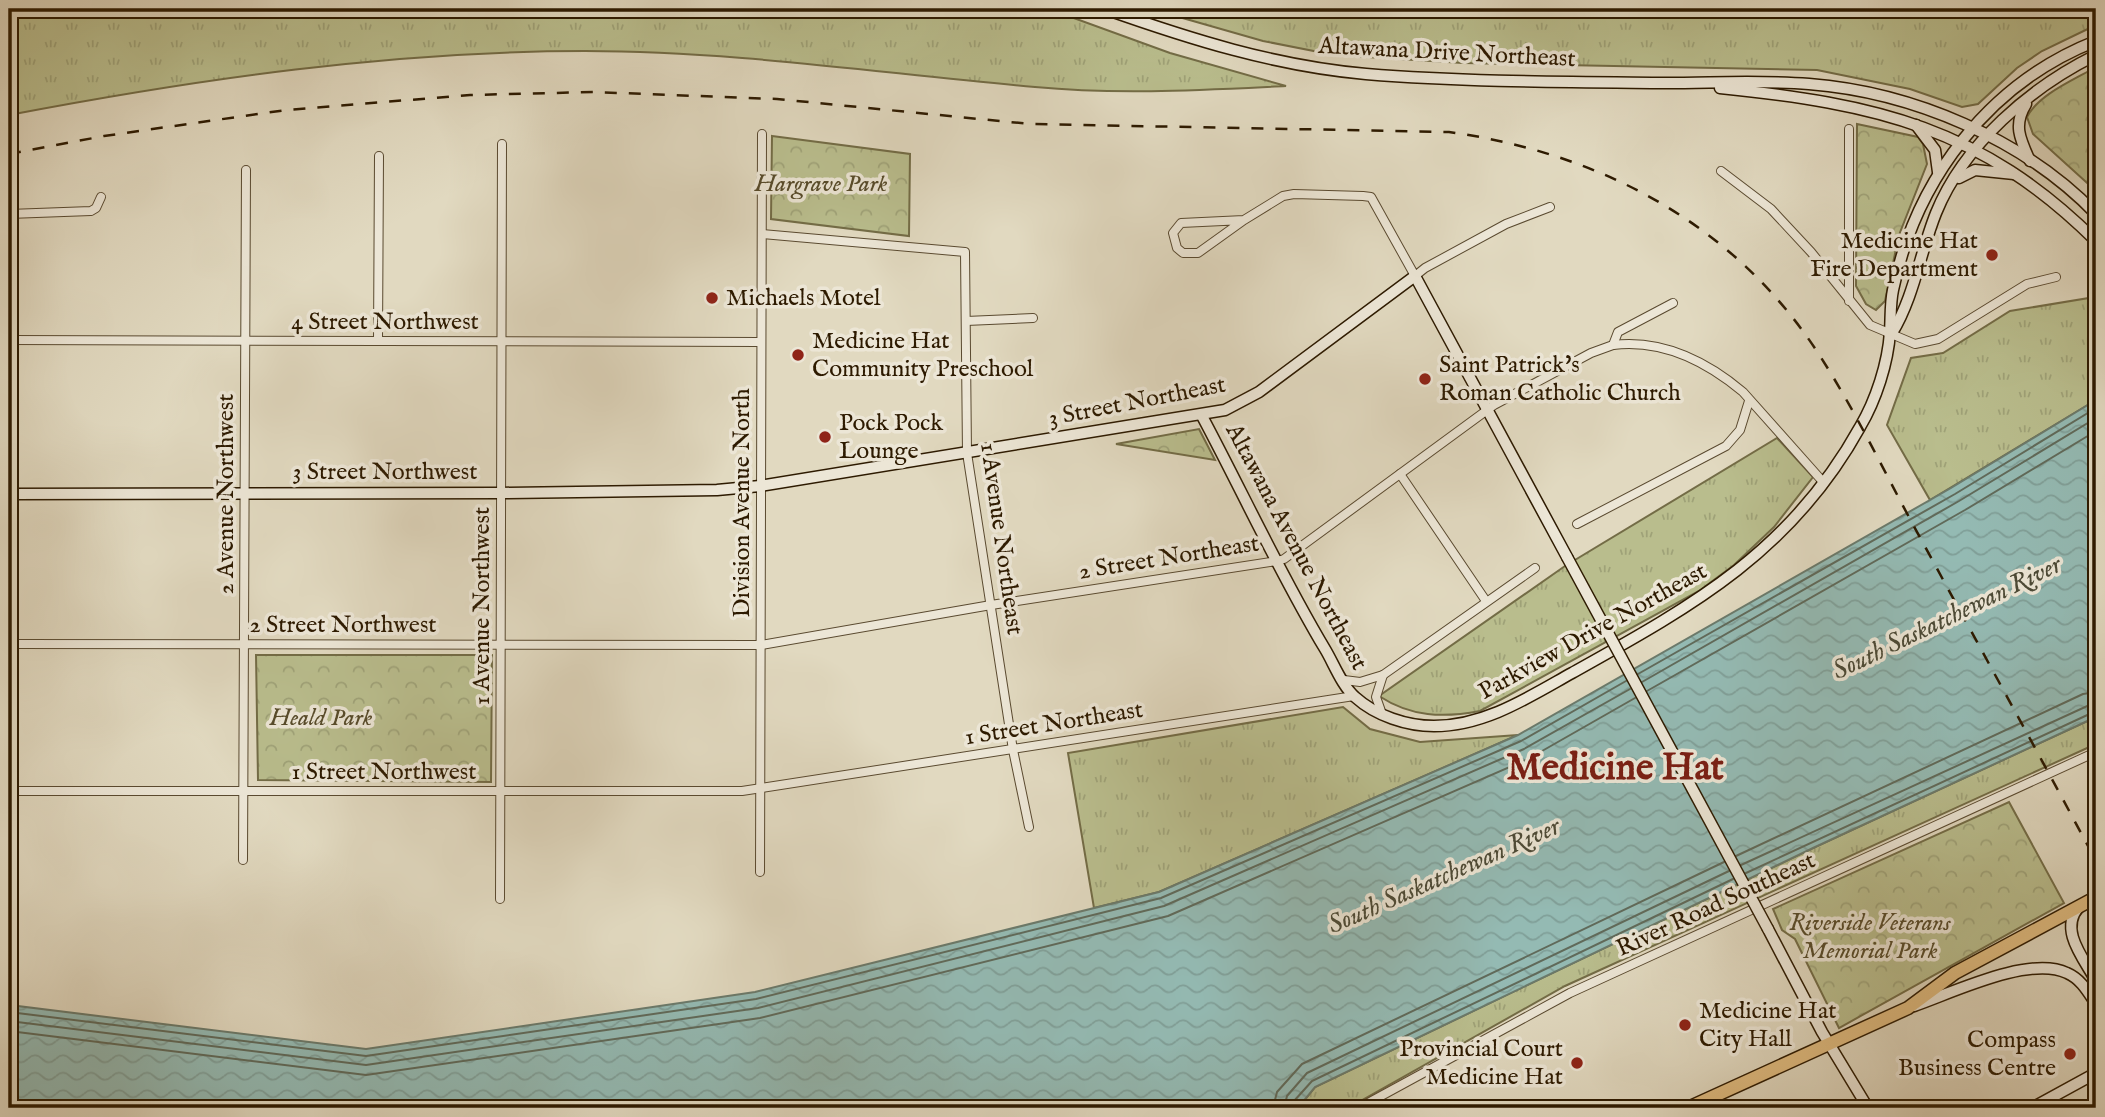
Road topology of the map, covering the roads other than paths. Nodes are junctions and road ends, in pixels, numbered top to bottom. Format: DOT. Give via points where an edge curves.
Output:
graph roads {
  1 [pos="1105,9"];
  2 [pos="2096,41"];
  3 [pos="2096,55"];
  4 [pos="1669,83"];
  5 [pos="2033,94"];
  6 [pos="1914,123"];
  7 [pos="1973,127"];
  8 [pos="1849,129"];
  9 [pos="762,134"];
  10 [pos="1988,135"];
  11 [pos="1962,141"];
  12 [pos="502,144"];
  13 [pos="1978,149"];
  14 [pos="379,156"];
  15 [pos="2031,163"];
  16 [pos="246,170"];
  17 [pos="1721,171"];
  18 [pos="1938,172"];
  19 [pos="2020,175"];
  20 [pos="1952,183"];
  21 [pos="101,197"];
  22 [pos="1550,206"];
  23 [pos="9,214"];
  24 [pos="2096,214"];
  25 [pos="1244,220"];
  26 [pos="762,234"];
  27 [pos="2096,241"];
  28 [pos="1415,276"];
  29 [pos="2056,277"];
  30 [pos="1849,301"];
  31 [pos="1673,303"];
  32 [pos="1033,318"];
  33 [pos="966,321"];
  34 [pos="1890,335"];
  35 [pos="9,340"];
  36 [pos="246,340"];
  37 [pos="378,341"];
  38 [pos="502,341"];
  39 [pos="761,342"];
  40 [pos="1613,345"];
  41 [pos="1749,401"];
  42 [pos="1487,410"];
  43 [pos="1202,416"];
  44 [pos="967,453"];
  45 [pos="1401,474"];
  46 [pos="1824,483"];
  47 [pos="761,486"];
  48 [pos="246,493"];
  49 [pos="501,493"];
  50 [pos="9,494"];
  51 [pos="1577,524"];
  52 [pos="1277,561"];
  53 [pos="1535,568"];
  54 [pos="1486,601"];
  55 [pos="990,605"];
  56 [pos="9,644"];
  57 [pos="245,644"];
  58 [pos="501,644"];
  59 [pos="761,645"];
  60 [pos="1383,675"];
  61 [pos="1343,680"];
  62 [pos="1354,696"];
  63 [pos="1382,714"];
  64 [pos="1013,750"];
  65 [pos="2096,752"];
  66 [pos="760,790"];
  67 [pos="9,791"];
  68 [pos="243,791"];
  69 [pos="500,791"];
  70 [pos="1029,827"];
  71 [pos="243,860"];
  72 [pos="760,872"];
  73 [pos="500,899"];
  74 [pos="2093,899"];
  75 [pos="2079,907"];
  76 [pos="2096,981"];
  77 [pos="2096,1004"];
  78 [pos="1908,1008"];
  79 [pos="1831,1044"];
  80 [pos="2096,1073"];
  81 [pos="1359,1108"];
  82 [pos="1688,1108"];
  83 [pos="1868,1108"];
  84 [pos="2032,1108"];
  1 -- 4 [label="street, Altawana Drive Northeast" via="1211,45 1327,69 1462,79"];
  2 -- 7 [label="street, Parkview Drive Northeast" via="2050,64"];
  3 -- 5 [label="street, Parkview Drive Northeast"];
  4 -- 6 [label="street, Altawana Drive Northeast" via="1797,98"];
  4 -- 7 [label="street, Altawana Drive Northeast" via="1812,84 1912,104"];
  5 -- 10 [label="street, Parkview Drive Northeast"];
  5 -- 15 [label="street" via="2019,116 2017,129"];
  6 -- 11 [label="street, Altawana Drive Northeast"];
  6 -- 18 [label="street" via="1935,150"];
  7 -- 10 [label="street, Altawana Drive Northeast"];
  7 -- 11 [label="street, Parkview Drive Northeast"];
  8 -- 30 [label="street"];
  9 -- 26 [label="street, Division Avenue North"];
  10 -- 13 [label="street, Parkview Drive Northeast"];
  10 -- 15 [label="street, Altawana Drive Northeast"];
  11 -- 13 [label="street, Altawana Drive Northeast"];
  11 -- 18 [label="street, Parkview Drive Northeast"];
  12 -- 38 [label="street, 1 Avenue Northwest"];
  13 -- 19 [label="street, Altawana Drive Northeast"];
  13 -- 20 [label="street, Parkview Drive Northeast"];
  14 -- 37 [label="street"];
  15 -- 24 [label="street, Altawana Drive Northeast"];
  16 -- 36 [label="street, 2 Avenue Northwest"];
  17 -- 30 [label="street" via="1771,209"];
  18 -- 34 [label="street, Parkview Drive Northeast" via="1906,240 1894,289"];
  19 -- 20 [label="street" via="1975,170"];
  19 -- 27 [label="street, Altawana Drive Northeast"];
  20 -- 34 [label="street, Parkview Drive Northeast" via="1925,242 1905,312"];
  21 -- 23 [label="street" via="91,211"];
  22 -- 28 [label="street, 3 Street Northeast" via="1506,224"];
  25 -- 25 [label="street" via="1181,223 1173,233 1174,241 1182,253 1198,253"];
  25 -- 28 [label="street" via="1294,194 1371,197"];
  26 -- 33 [label="street, 1 Avenue Northeast" via="965,252"];
  26 -- 39 [label="street, Division Avenue North"];
  28 -- 42 [label="street"];
  28 -- 43 [label="street, 3 Street Northeast" via="1240,405"];
  29 -- 34 [label="street" via="2027,284 1938,339 1915,344"];
  30 -- 34 [label="street" via="1870,325"];
  31 -- 40 [label="street, 2 Street Northeast" via="1618,332"];
  32 -- 33 [label="street"];
  33 -- 44 [label="street, 1 Avenue Northeast"];
  34 -- 46 [label="street, Parkview Drive Northeast" via="1866,415"];
  35 -- 36 [label="street, 4 Street Northwest"];
  36 -- 37 [label="street, 4 Street Northwest"];
  36 -- 48 [label="street, 2 Avenue Northwest"];
  37 -- 38 [label="street, 4 Street Northwest"];
  38 -- 39 [label="street, 4 Street Northwest"];
  38 -- 49 [label="street, 1 Avenue Northwest"];
  39 -- 47 [label="street, Division Avenue North"];
  40 -- 41 [label="street" via="1653,345 1680,353 1736,386"];
  40 -- 42 [label="street, 2 Street Northeast"];
  41 -- 46 [label="street"];
  41 -- 51 [label="street" via="1741,430 1726,446"];
  42 -- 45 [label="street, 2 Street Northeast"];
  42 -- 79 [label="street, bridge"];
  43 -- 44 [label="street, 3 Street Northeast"];
  43 -- 52 [label="street, Altawana Avenue Northeast"];
  44 -- 47 [label="street, 3 Street Northeast"];
  44 -- 55 [label="street, 1 Avenue Northeast"];
  45 -- 52 [label="street, 2 Street Northeast"];
  45 -- 54 [label="street"];
  46 -- 63 [label="street, Parkview Drive Northeast" via="1779,535 1717,588 1513,705 1477,720 1436,726"];
  47 -- 49 [label="street, 3 Street Northwest"];
  47 -- 59 [label="street, Division Avenue North"];
  48 -- 49 [label="street, 3 Street Northwest"];
  48 -- 50 [label="street, 3 Street Northwest"];
  48 -- 57 [label="street, 2 Avenue Northwest"];
  49 -- 58 [label="street, 1 Avenue Northwest"];
  52 -- 55 [label="street, 2 Street Northeast"];
  52 -- 61 [label="street, Altawana Avenue Northeast"];
  53 -- 54 [label="street"];
  54 -- 60 [label="street"];
  55 -- 59 [label="street, 2 Street Northeast"];
  55 -- 64 [label="street, 1 Avenue Northeast"];
  56 -- 57 [label="street, 2 Street Northwest"];
  57 -- 58 [label="street, 2 Street Northwest"];
  57 -- 68 [label="street, 2 Avenue Northwest"];
  58 -- 59 [label="street, 2 Street Northwest"];
  58 -- 69 [label="street, 1 Avenue Northwest"];
  59 -- 66 [label="street, Division Avenue North"];
  60 -- 61 [label="street" via="1367,681"];
  60 -- 63 [label="street" via="1376,697"];
  61 -- 62 [label="street, Altawana Avenue Northeast"];
  62 -- 63 [label="street, Parkview Drive Northeast"];
  62 -- 64 [label="street, 1 Street Northeast"];
  64 -- 66 [label="street, 1 Street Northeast"];
  64 -- 70 [label="street, 1 Avenue Northeast"];
  65 -- 81 [label="street, River Road Southeast" via="1570,993"];
  66 -- 69 [label="street, 1 Street Northwest"];
  66 -- 72 [label="street, Division Avenue North"];
  67 -- 68 [label="street, 1 Street Northwest"];
  68 -- 69 [label="street, 1 Street Northwest"];
  68 -- 71 [label="street, 2 Avenue Northwest"];
  69 -- 73 [label="street, 1 Avenue Northwest"];
  74 -- 75 [label="main road"];
  75 -- 76 [label="street" via="2071,920 2071,932"];
  75 -- 78 [label="main road" via="1955,973"];
  77 -- 78 [label="street" via="2082,983 2067,973 2036,967"];
  78 -- 79 [label="main road"];
  79 -- 82 [label="main road"];
  79 -- 83 [label="street"];
  80 -- 84 [label="street"];
}
